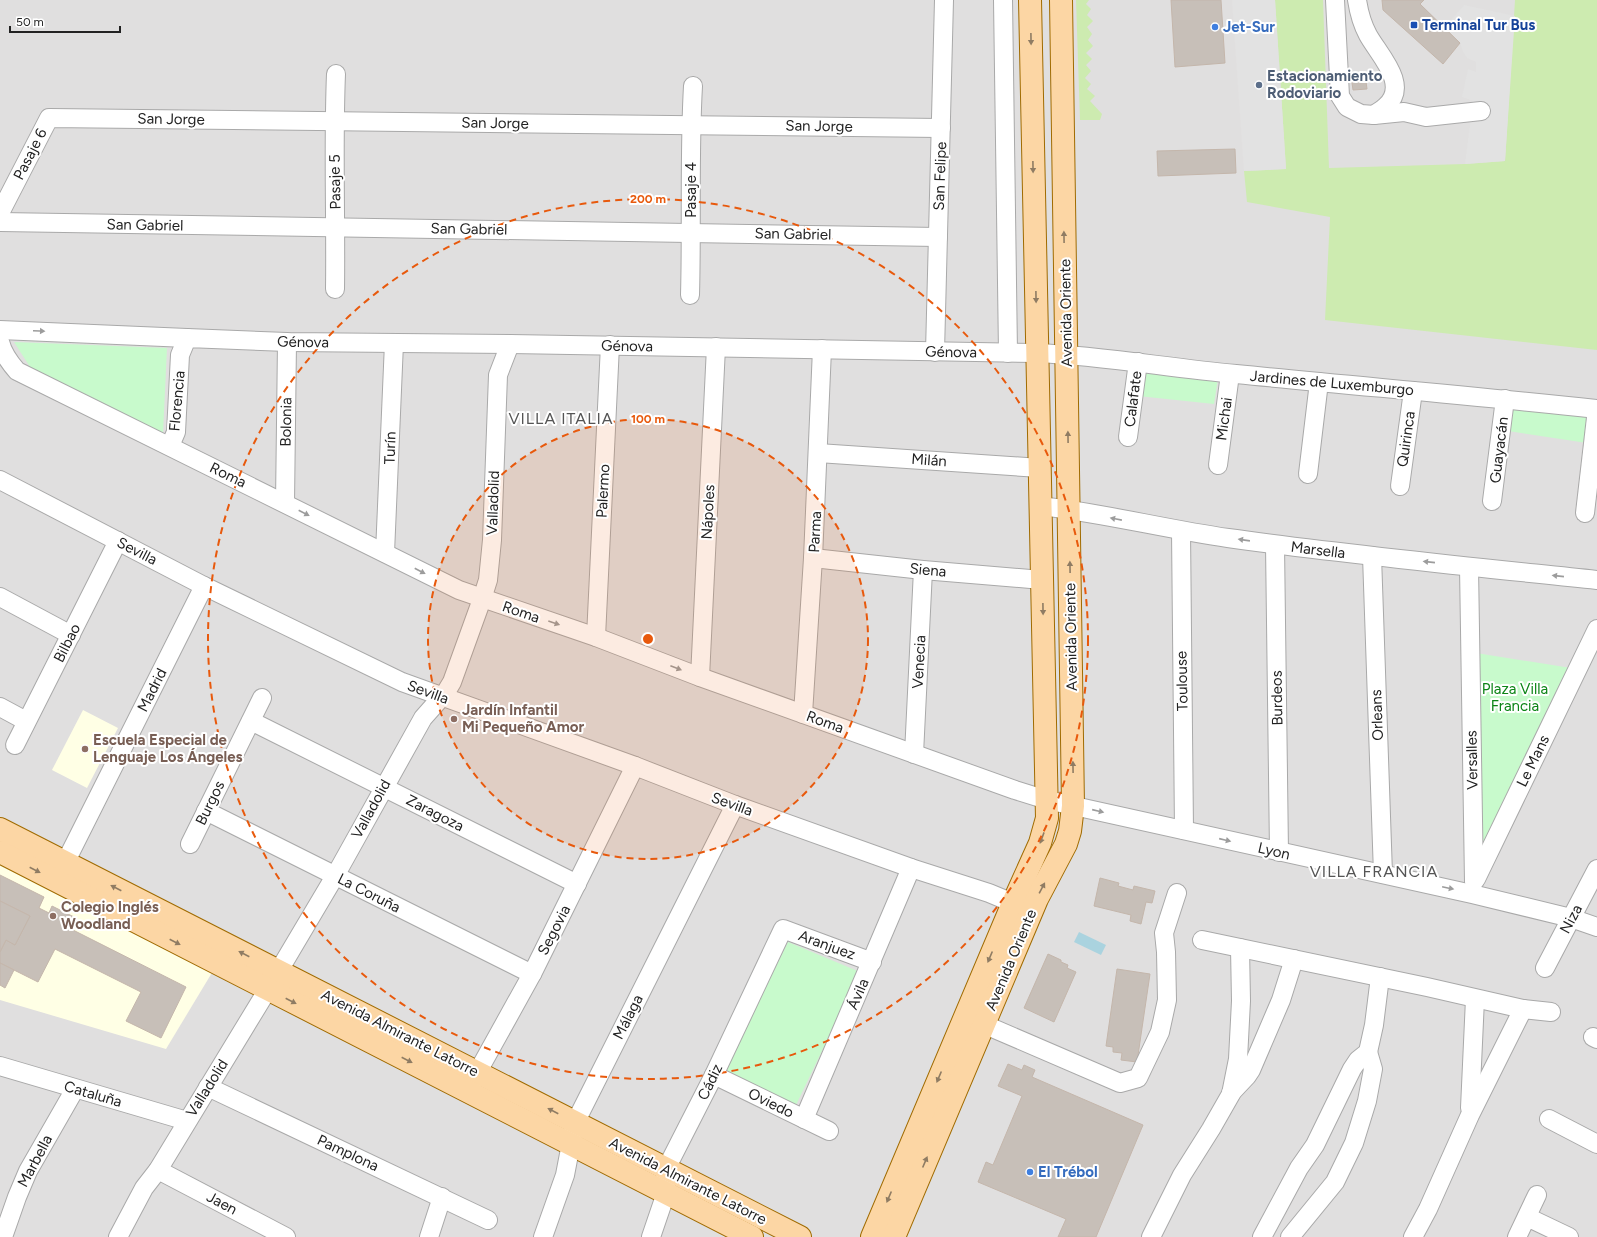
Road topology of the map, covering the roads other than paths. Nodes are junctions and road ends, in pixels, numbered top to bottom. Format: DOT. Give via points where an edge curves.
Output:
graph roads {
  1 [pos="944,0"];
  2 [pos="1003,0"];
  3 [pos="1030,0"];
  4 [pos="1061,0"];
  5 [pos="1335,0"];
  6 [pos="1357,0"];
  7 [pos="336,74"];
  8 [pos="693,86"];
  9 [pos="1394,94"];
  10 [pos="1481,111"];
  11 [pos="1404,112"];
  12 [pos="1374,115"];
  13 [pos="49,118"];
  14 [pos="334,121"];
  15 [pos="691,125"];
  16 [pos="941,128"];
  17 [pos="1033,128"];
  18 [pos="1063,140"];
  19 [pos="0,213"];
  20 [pos="0,222"];
  21 [pos="336,227"];
  22 [pos="691,233"];
  23 [pos="938,237"];
  24 [pos="335,289"];
  25 [pos="690,295"];
  26 [pos="0,330"];
  27 [pos="187,338"];
  28 [pos="0,342"];
  29 [pos="287,342"];
  30 [pos="394,342"];
  31 [pos="510,344"];
  32 [pos="610,345"];
  33 [pos="716,347"];
  34 [pos="822,350"];
  35 [pos="935,352"];
  36 [pos="1008,353"];
  37 [pos="1037,353"];
  38 [pos="1066,354"];
  39 [pos="1138,362"];
  40 [pos="9,369"];
  41 [pos="1230,374"];
  42 [pos="1319,382"];
  43 [pos="1413,391"];
  44 [pos="1505,399"];
  45 [pos="1597,409"];
  46 [pos="1128,436"];
  47 [pos="169,445"];
  48 [pos="818,453"];
  49 [pos="1218,465"];
  50 [pos="1040,468"];
  51 [pos="1308,474"];
  52 [pos="0,480"];
  53 [pos="1400,486"];
  54 [pos="1492,501"];
  55 [pos="285,503"];
  56 [pos="1040,506"];
  57 [pos="1069,509"];
  58 [pos="1585,513"];
  59 [pos="1181,531"];
  60 [pos="118,541"];
  61 [pos="1275,544"];
  62 [pos="385,553"];
  63 [pos="1372,556"];
  64 [pos="813,558"];
  65 [pos="1469,567"];
  66 [pos="923,570"];
  67 [pos="1042,580"];
  68 [pos="1597,580"];
  69 [pos="204,586"];
  70 [pos="0,597"];
  71 [pos="482,599"];
  72 [pos="1597,629"];
  73 [pos="71,635"];
  74 [pos="596,637"];
  75 [pos="700,677"];
  76 [pos="441,697"];
  77 [pos="262,698"];
  78 [pos="0,707"];
  79 [pos="803,714"];
  80 [pos="26,721"];
  81 [pos="251,721"];
  82 [pos="15,745"];
  83 [pos="914,754"];
  84 [pos="635,766"];
  85 [pos="383,787"];
  86 [pos="1046,800"];
  87 [pos="735,805"];
  88 [pos="1073,806"];
  89 [pos="206,811"];
  90 [pos="0,829"];
  91 [pos="1184,830"];
  92 [pos="190,844"];
  93 [pos="0,852"];
  94 [pos="1279,852"];
  95 [pos="911,868"];
  96 [pos="1597,869"];
  97 [pos="61,872"];
  98 [pos="1383,874"];
  99 [pos="335,876"];
  100 [pos="577,884"];
  101 [pos="1473,888"];
  102 [pos="1177,893"];
  103 [pos="1013,903"];
  104 [pos="1571,918"];
  105 [pos="1597,927"];
  106 [pos="783,929"];
  107 [pos="1202,940"];
  108 [pos="1240,948"];
  109 [pos="1294,959"];
  110 [pos="872,962"];
  111 [pos="1545,968"];
  112 [pos="532,974"];
  113 [pos="1380,977"];
  114 [pos="273,980"];
  115 [pos="1475,999"];
  116 [pos="1523,1009"];
  117 [pos="1551,1012"];
  118 [pos="983,1024"];
  119 [pos="1368,1052"];
  120 [pos="0,1066"];
  121 [pos="478,1072"];
  122 [pos="714,1075"];
  123 [pos="208,1088"];
  124 [pos="75,1089"];
  125 [pos="467,1091"];
  126 [pos="1231,1094"];
  127 [pos="1470,1115"];
  128 [pos="804,1118"];
  129 [pos="1549,1119"];
  130 [pos="186,1122"];
  131 [pos="575,1123"];
  132 [pos="829,1131"];
  133 [pos="571,1144"];
  134 [pos="1597,1144"];
  135 [pos="666,1169"];
  136 [pos="158,1170"];
  137 [pos="666,1193"];
  138 [pos="1537,1195"];
  139 [pos="442,1197"];
  140 [pos="1166,1210"];
  141 [pos="1527,1217"];
  142 [pos="488,1220"];
  143 [pos="3,1237"];
  144 [pos="118,1237"];
  145 [pos="286,1237"];
  146 [pos="429,1237"];
  147 [pos="544,1237"];
  148 [pos="651,1237"];
  149 [pos="752,1237"];
  150 [pos="800,1237"];
  151 [pos="872,1237"];
  152 [pos="894,1237"];
  153 [pos="1151,1237"];
  154 [pos="1165,1237"];
  155 [pos="1262,1237"];
  156 [pos="1290,1237"];
  157 [pos="1412,1237"];
  158 [pos="1517,1237"];
  159 [pos="1569,1237"];
  1 -- 16 [label="street, San Felipe"];
  2 -- 36 [label="street"];
  3 -- 17 [label="main road, Avenida Oriente, one-way"];
  4 -- 18 [label="main road, Avenida Oriente"];
  5 -- 12 [label="street" via="1340,96 1347,107 1360,114"];
  6 -- 9 [label="street" via="1360,19 1368,36 1390,69 1395,83"];
  7 -- 14 [label="street, Pasaje 5"];
  8 -- 15 [label="street, Pasaje 4"];
  9 -- 11 [label="street"];
  9 -- 12 [label="street" via="1387,105"];
  10 -- 11 [label="street" via="1426,117"];
  11 -- 12 [label="street"];
  13 -- 14 [label="street, San Jorge"];
  13 -- 19 [label="street, Pasaje 6"];
  14 -- 15 [label="street, San Jorge"];
  14 -- 21 [label="street, Pasaje 5"];
  15 -- 16 [label="street, San Jorge"];
  15 -- 22 [label="street, Pasaje 4"];
  16 -- 23 [label="street, San Felipe"];
  17 -- 18 [label="main road" via="1040,140"];
  17 -- 37 [label="main road, Avenida Oriente, one-way"];
  38 -- 18 [label="main road, Avenida Oriente, one-way"];
  20 -- 21 [label="street, San Gabriel"];
  21 -- 22 [label="street, San Gabriel"];
  21 -- 24 [label="street, Pasaje 5"];
  22 -- 23 [label="street, San Gabriel"];
  22 -- 25 [label="street, Pasaje 4"];
  23 -- 35 [label="street, San Felipe"];
  26 -- 27 [label="street, Génova, one-way"];
  27 -- 29 [label="street, Génova"];
  27 -- 47 [label="street, Florencia" via="180,355 176,432"];
  28 -- 40 [label="street, Roma" via="3,353 10,363"];
  29 -- 30 [label="street, Génova"];
  29 -- 55 [label="street, Bolonia"];
  30 -- 31 [label="street, Génova"];
  30 -- 62 [label="street, Turín"];
  31 -- 32 [label="street, Génova"];
  31 -- 71 [label="street, Valladolid" via="498,375 491,552 488,580"];
  32 -- 33 [label="street, Génova"];
  32 -- 74 [label="street, Palermo"];
  33 -- 34 [label="street, Génova"];
  33 -- 75 [label="street, Nápoles"];
  34 -- 35 [label="street, Génova"];
  34 -- 48 [label="street, Parma"];
  35 -- 36 [label="street, Génova"];
  36 -- 37 [label="street, Génova"];
  37 -- 38 [label="street, Génova"];
  37 -- 50 [label="main road, Avenida Oriente"];
  38 -- 39 [label="street, Jardines de Luxemburgo"];
  57 -- 38 [label="main road, Avenida Oriente, one-way"];
  39 -- 41 [label="street, Jardines de Luxemburgo"];
  39 -- 46 [label="street, Calafate"];
  40 -- 47 [label="street, Roma"];
  41 -- 42 [label="street, Jardines de Luxemburgo"];
  41 -- 49 [label="street, Michai"];
  42 -- 43 [label="street, Jardines de Luxemburgo"];
  42 -- 51 [label="street"];
  43 -- 44 [label="street, Jardines de Luxemburgo"];
  43 -- 53 [label="street, Quirinca"];
  44 -- 45 [label="street, Jardines de Luxemburgo"];
  44 -- 54 [label="street, Guayacán"];
  45 -- 58 [label="street"];
  47 -- 55 [label="street, Roma"];
  48 -- 50 [label="street, Milán"];
  48 -- 64 [label="street, Parma"];
  50 -- 56 [label="main road, Avenida Oriente"];
  52 -- 60 [label="street, Sevilla"];
  55 -- 62 [label="street, Roma, one-way"];
  56 -- 57 [label="street, Marsella"];
  56 -- 67 [label="main road, Avenida Oriente"];
  59 -- 57 [label="street, Marsella, one-way"];
  88 -- 57 [label="main road, Avenida Oriente, one-way"];
  61 -- 59 [label="street, Marsella, one-way"];
  59 -- 91 [label="street, Toulouse"];
  60 -- 69 [label="street, Sevilla"];
  60 -- 73 [label="street, Bilbao"];
  61 -- 63 [label="street, Marsella"];
  61 -- 94 [label="street, Burdeos"];
  62 -- 71 [label="street, Roma, one-way" via="434,579"];
  65 -- 63 [label="street, Marsella, one-way"];
  63 -- 98 [label="street, Orleans"];
  64 -- 66 [label="street, Siena"];
  64 -- 79 [label="street, Parma"];
  68 -- 65 [label="street, Marsella, one-way"];
  65 -- 101 [label="street, Versalles"];
  66 -- 67 [label="street, Siena"];
  66 -- 83 [label="street, Venecia"];
  67 -- 86 [label="main road, Avenida Oriente, one-way"];
  69 -- 76 [label="street, Sevilla" via="402,682"];
  69 -- 97 [label="street, Madrid"];
  70 -- 73 [label="street"];
  71 -- 74 [label="street, Roma, one-way"];
  71 -- 76 [label="street, Valladolid" via="452,682"];
  72 -- 101 [label="street, Le Mans"];
  73 -- 80 [label="street, Bilbao"];
  74 -- 75 [label="street, Roma, one-way"];
  75 -- 79 [label="street, Roma"];
  76 -- 84 [label="street, Sevilla"];
  76 -- 85 [label="street, Valladolid" via="423,718"];
  77 -- 81 [label="street, Burgos"];
  78 -- 80 [label="street"];
  79 -- 83 [label="street, Roma"];
  80 -- 82 [label="street, Bilbao"];
  81 -- 85 [label="street, Zaragoza"];
  81 -- 89 [label="street, Burgos"];
  83 -- 86 [label="street, Roma"];
  84 -- 87 [label="street, Sevilla"];
  84 -- 100 [label="street, Segovia"];
  85 -- 99 [label="street, Valladolid"];
  85 -- 100 [label="street, Zaragoza"];
  86 -- 88 [label="street, Lyon"];
  86 -- 103 [label="main road, Avenida Oriente, one-way" via="1048,818 1045,831"];
  87 -- 95 [label="street, Sevilla"];
  87 -- 131 [label="street, Málaga"];
  88 -- 91 [label="street, Lyon, one-way"];
  118 -- 88 [label="main road, Avenida Oriente, one-way" via="1037,899 1066,844"];
  89 -- 92 [label="street, Burgos"];
  89 -- 99 [label="street, La Coruña"];
  90 -- 97 [label="main road, Avenida Almirante Latorre"];
  91 -- 94 [label="street, Lyon, one-way"];
  93 -- 97 [label="main road, Avenida Almirante Latorre, one-way"];
  94 -- 98 [label="street, Lyon"];
  95 -- 103 [label="street, Sevilla" via="989,892"];
  95 -- 110 [label="street, Ávila"];
  96 -- 104 [label="street, Niza"];
  97 -- 114 [label="main road, Avenida Almirante Latorre"];
  98 -- 101 [label="street, Lyon, one-way"];
  99 -- 112 [label="street, La Coruña"];
  99 -- 114 [label="street, Valladolid"];
  100 -- 112 [label="street, Segovia"];
  101 -- 104 [label="street, Lyon"];
  102 -- 118 [label="street" via="1164,933 1167,1000 1160,1032 1138,1078 1120,1083"];
  103 -- 151 [label="main road, Avenida Oriente, one-way"];
  104 -- 105 [label="street, Lyon"];
  104 -- 111 [label="street, Niza"];
  106 -- 110 [label="street, Aranjuez"];
  106 -- 122 [label="street, Cádiz"];
  107 -- 108 [label="street"];
  108 -- 109 [label="street"];
  108 -- 126 [label="street" via="1238,1059"];
  109 -- 113 [label="street"];
  109 -- 126 [label="street" via="1281,1000 1251,1070"];
  110 -- 128 [label="street, Ávila"];
  112 -- 121 [label="street, Segovia"];
  113 -- 115 [label="street"];
  113 -- 119 [label="street"];
  114 -- 121 [label="main road, Avenida Almirante Latorre"];
  114 -- 123 [label="street, Valladolid"];
  114 -- 125 [label="main road, Avenida Almirante Latorre, one-way"];
  115 -- 116 [label="street"];
  115 -- 127 [label="street"];
  116 -- 117 [label="street"];
  116 -- 127 [label="street"];
  152 -- 118 [label="main road, Avenida Oriente, one-way"];
  119 -- 155 [label="street" via="1352,1069 1315,1145 1298,1168"];
  119 -- 156 [label="street" via="1373,1069 1367,1101 1354,1143 1335,1182"];
  120 -- 124 [label="street, Cataluña"];
  121 -- 125 [label="street, Segovia"];
  131 -- 121 [label="main road, Avenida Almirante Latorre, one-way"];
  122 -- 128 [label="street, Oviedo"];
  122 -- 135 [label="street, Cádiz"];
  123 -- 130 [label="street, Valladolid"];
  123 -- 139 [label="street, Pamplona"];
  124 -- 130 [label="street, Cataluña"];
  124 -- 143 [label="street, Marbella" via="28,1171"];
  125 -- 133 [label="main road, Avenida Almirante Latorre"];
  126 -- 140 [label="street" via="1182,1175"];
  127 -- 157 [label="street" via="1428,1209"];
  128 -- 132 [label="street, Oviedo"];
  129 -- 134 [label="street"];
  130 -- 136 [label="street, Valladolid"];
  131 -- 133 [label="street, Málaga"];
  131 -- 135 [label="main road, Avenida Almirante Latorre"];
  133 -- 137 [label="main road, Avenida Almirante Latorre"];
  133 -- 147 [label="street, Málaga" via="565,1175"];
  135 -- 137 [label="street, Cádiz"];
  135 -- 150 [label="main road, Avenida Almirante Latorre"];
  136 -- 144 [label="street, Valladolid" via="144,1188"];
  136 -- 145 [label="street, Jaen"];
  137 -- 148 [label="street, Cádiz"];
  137 -- 149 [label="main road, Avenida Almirante Latorre"];
  138 -- 141 [label="street"];
  139 -- 142 [label="street, Pamplona"];
  139 -- 146 [label="street"];
  140 -- 153 [label="street"];
  140 -- 154 [label="street"];
  141 -- 158 [label="street"];
  141 -- 159 [label="street"];
}
